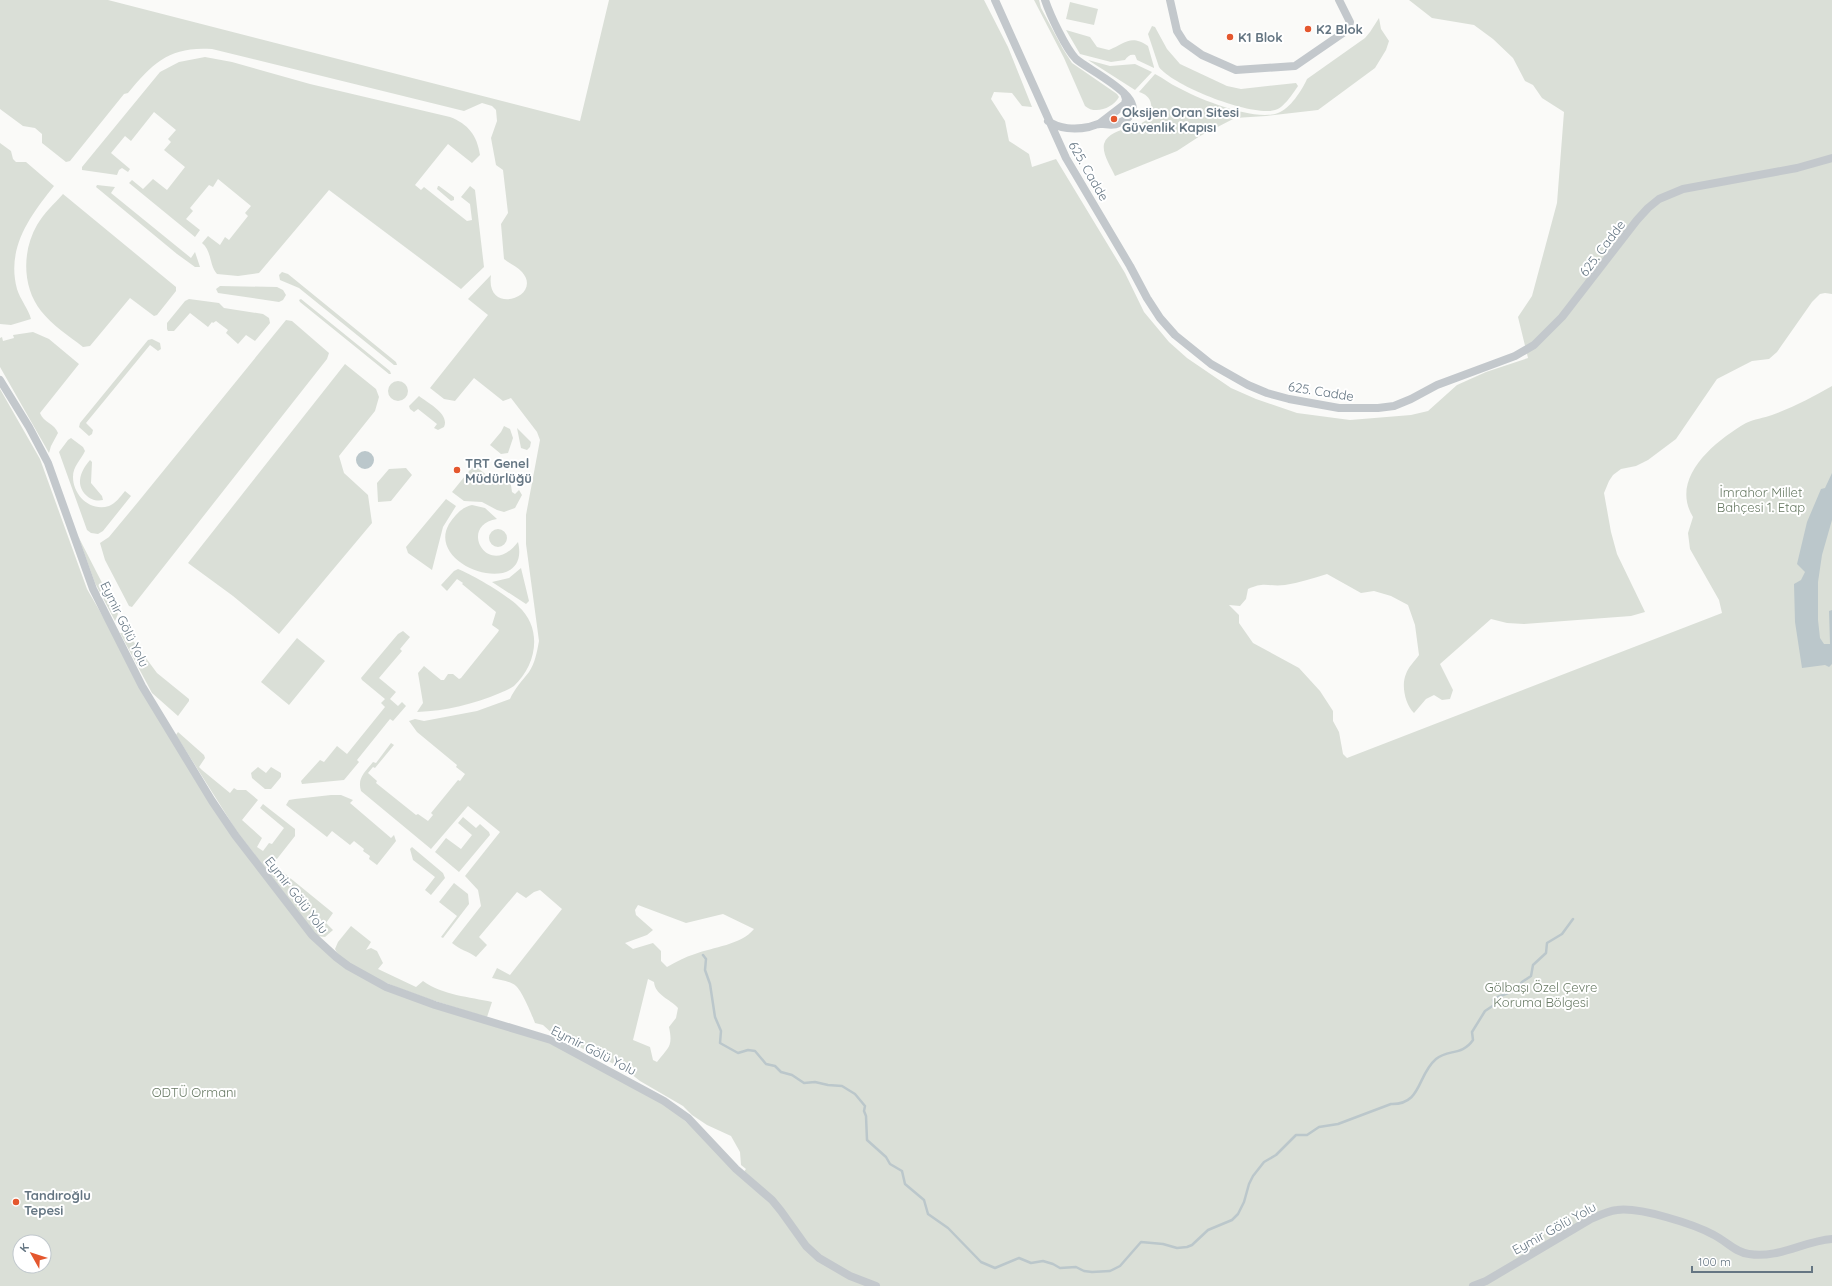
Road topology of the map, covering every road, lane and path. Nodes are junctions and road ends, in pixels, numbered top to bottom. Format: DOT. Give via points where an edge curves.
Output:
graph roads {
  1 [pos="995,0"];
  2 [pos="1044,0"];
  3 [pos="1170,0"];
  4 [pos="1339,0"];
  5 [pos="1124,92"];
  6 [pos="1048,120"];
  7 [pos="1099,124"];
  8 [pos="1832,158"];
  9 [pos="0,380"];
  10 [pos="1832,1239"];
  11 [pos="876,1286"];
  12 [pos="1473,1286"];
  1 -- 6 [label="street, 625. Cadde"];
  2 -- 5 [label="street" via="1074,56"];
  3 -- 4 [label="street" via="1177,31 1184,42 1202,55 1242,70 1295,66 1343,33 1350,22"];
  5 -- 7 [label="street" via="1125,104"];
  5 -- 7 [label="street" via="1130,100 1132,110 1126,119 1113,125"];
  6 -- 7 [label="street" via="1057,126 1072,128"];
  6 -- 8 [label="street, 625. Cadde" via="1066,158 1147,298 1175,335 1211,364 1248,385 1289,399 1338,408 1394,406 1437,385 1515,356 1534,345 1581,296 1648,208 1670,193 1798,168"];
  9 -- 11 [label="street, Eymir Gölü Yolu" via="48,463 93,589 142,686 235,834 312,935 348,966 386,987 435,1005 551,1040 664,1101 688,1118 732,1164 772,1200 806,1246 819,1258 850,1276"];
  10 -- 12 [label="street, Eymir Gölü Yolu" via="1810,1242 1771,1254 1753,1255 1740,1252 1702,1229 1642,1212 1617,1210 1589,1220 1486,1281"];
}
